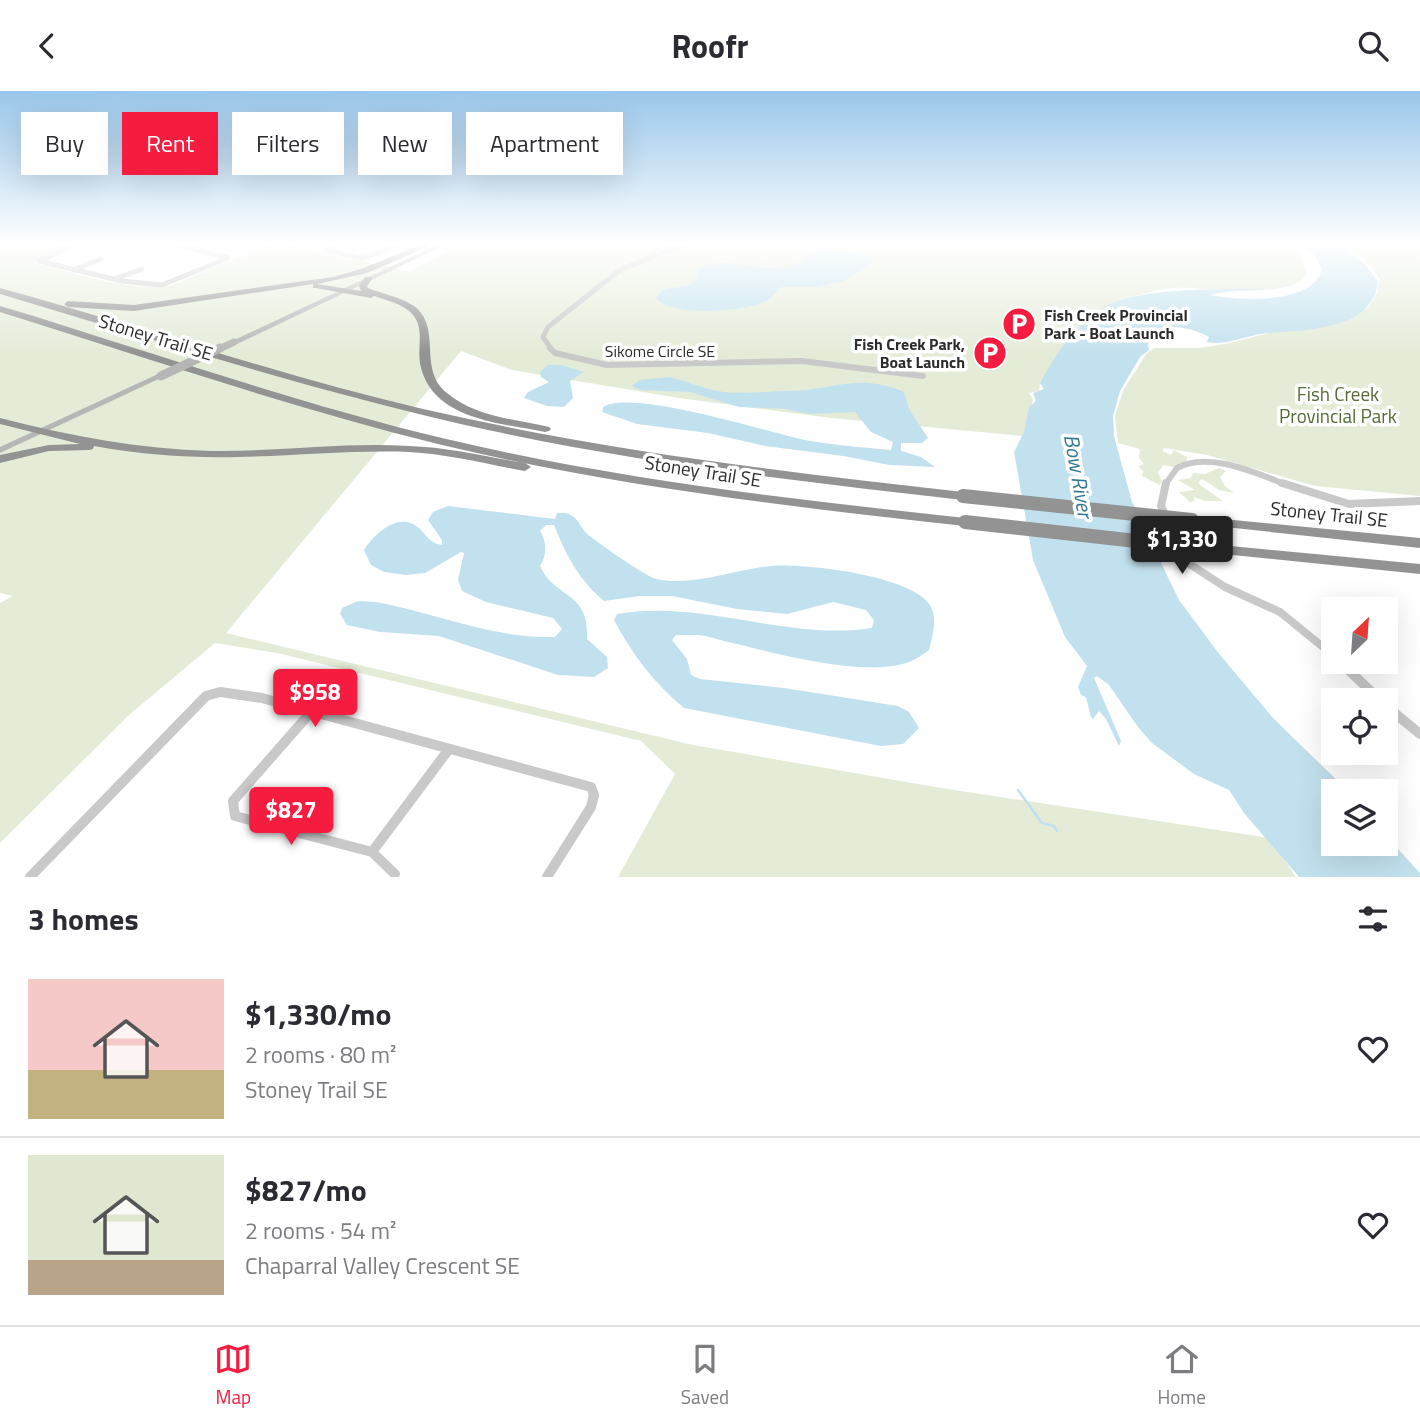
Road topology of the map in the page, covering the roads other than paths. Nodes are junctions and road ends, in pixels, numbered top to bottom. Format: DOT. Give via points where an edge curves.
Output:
graph roads {
  1 [pos="131,281"];
  2 [pos="174,281"];
  3 [pos="318,281"];
  4 [pos="358,281"];
  5 [pos="363,281"];
  6 [pos="367,281"];
  7 [pos="605,281"];
  8 [pos="0,289"];
  9 [pos="341,289"];
  10 [pos="385,297"];
  11 [pos="134,308"];
  12 [pos="0,309"];
  13 [pos="923,376"];
  14 [pos="0,422"];
  15 [pos="37,430"];
  16 [pos="0,443"];
  17 [pos="0,450"];
  18 [pos="241,454"];
  19 [pos="0,459"];
  20 [pos="711,465"];
  21 [pos="702,492"];
  22 [pos="1420,501"];
  23 [pos="1420,543"];
  24 [pos="1419,569"];
  25 [pos="1321,644"];
  26 [pos="1353,674"];
  27 [pos="1367,688"];
  28 [pos="311,712"];
  29 [pos="1398,716"];
  30 [pos="1420,734"];
  31 [pos="449,749"];
  32 [pos="372,852"];
  33 [pos="395,874"];
  34 [pos="30,877"];
  35 [pos="547,877"];
  1 -- 2 [label="street"];
  3 -- 11 [label="highway"];
  4 -- 9 [label="main road"];
  5 -- 9 [label="main road"];
  6 -- 10 [label="highway" via="364,289"];
  7 -- 13 [label="street, Sikome Circle SE" via="548,327 547,346 559,354 615,366 802,361"];
  8 -- 11 [label="highway" via="76,305"];
  8 -- 20 [label="highway, Stoney Trail SE" via="413,409 573,443"];
  9 -- 10 [label="highway"];
  9 -- 11 [label="highway" via="294,287"];
  9 -- 15 [label="main road, bridge"];
  10 -- 20 [label="highway" via="405,305 420,319 428,376 458,405 498,419"];
  12 -- 21 [label="highway, Stoney Trail SE" via="370,423"];
  14 -- 15 [label="highway"];
  15 -- 16 [label="main road"];
  15 -- 17 [label="main road"];
  15 -- 18 [label="highway" via="162,452"];
  18 -- 19 [label="highway" via="167,456 65,446"];
  18 -- 21 [label="highway" via="409,449"];
  20 -- 23 [label="highway, Stoney Trail SE, bridge"];
  21 -- 24 [label="highway, Stoney Trail SE, bridge"];
  22 -- 25 [label="street" via="1340,502 1207,462 1181,465 1172,472 1161,506 1184,557 1205,576 1298,624"];
  26 -- 27 [label="street"];
  28 -- 31 [label="street"];
  28 -- 32 [label="street" via="233,801 235,816"];
  28 -- 34 [label="street" via="262,698 220,692 206,696"];
  29 -- 30 [label="street"];
  31 -- 32 [label="street"];
  31 -- 35 [label="street" via="591,786 592,807"];
  32 -- 33 [label="street"];
}
